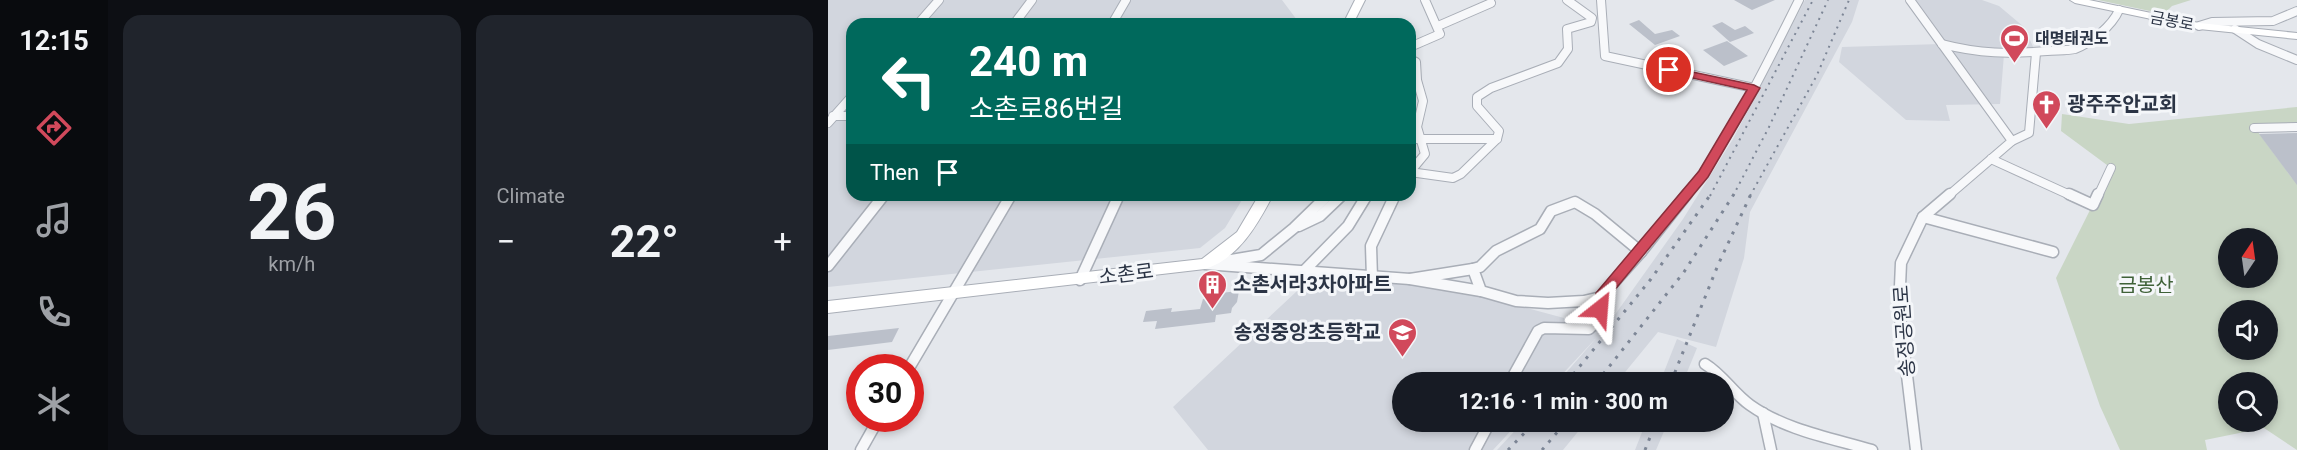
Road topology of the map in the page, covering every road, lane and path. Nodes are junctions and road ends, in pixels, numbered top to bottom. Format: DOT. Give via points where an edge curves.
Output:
graph roads {
  1 [pos="939,0"];
  2 [pos="1032,0"];
  3 [pos="1126,0"];
  4 [pos="1360,0"];
  5 [pos="1425,0"];
  6 [pos="1567,0"];
  7 [pos="1601,0"];
  8 [pos="1799,0"];
  9 [pos="1910,0"];
  10 [pos="2074,0"];
  11 [pos="1491,3"];
  12 [pos="2119,10"];
  13 [pos="2297,11"];
  14 [pos="923,18"];
  15 [pos="1018,18"];
  16 [pos="1116,18"];
  17 [pos="1353,18"];
  18 [pos="1438,26"];
  19 [pos="2199,26"];
  20 [pos="2235,29"];
  21 [pos="2297,36"];
  22 [pos="1416,44"];
  23 [pos="1942,44"];
  24 [pos="2036,53"];
  25 [pos="2297,60"];
  26 [pos="1416,75"];
  27 [pos="1754,88"];
  28 [pos="846,102"];
  29 [pos="846,117"];
  30 [pos="830,118"];
  31 [pos="2297,127"];
  32 [pos="2254,128"];
  33 [pos="1416,139"];
  34 [pos="1422,139"];
  35 [pos="1497,139"];
  36 [pos="2012,141"];
  37 [pos="1991,159"];
  38 [pos="1416,165"];
  39 [pos="2111,168"];
  40 [pos="1416,173"];
  41 [pos="879,201"];
  42 [pos="1007,201"];
  43 [pos="1116,201"];
  44 [pos="1263,201"];
  45 [pos="1322,201"];
  46 [pos="1336,201"];
  47 [pos="1365,201"];
  48 [pos="1392,201"];
  49 [pos="1923,217"];
  50 [pos="1294,228"];
  51 [pos="1641,252"];
  52 [pos="2053,252"];
  53 [pos="1205,264"];
  54 [pos="828,266"];
  55 [pos="1473,269"];
  56 [pos="1304,271"];
  57 [pos="1372,278"];
  58 [pos="1410,279"];
  59 [pos="1080,280"];
  60 [pos="1481,291"];
  61 [pos="952,292"];
  62 [pos="1601,297"];
  63 [pos="828,307"];
  64 [pos="917,354"];
  65 [pos="1705,364"];
  66 [pos="1515,372"];
  67 [pos="1763,413"];
  68 [pos="871,432"];
  69 [pos="1485,432"];
  70 [pos="861,450"];
  71 [pos="1475,450"];
  72 [pos="1771,450"];
  73 [pos="1872,450"];
  74 [pos="1916,450"];
  1 -- 14 [label="street"];
  2 -- 15 [label="street"];
  3 -- 16 [label="street"];
  4 -- 17 [label="street"];
  5 -- 18 [label="street"];
  6 -- 35 [label="street" via="1592,18 1567,29 1568,49 1558,63 1477,97 1477,106 1499,131"];
  7 -- 27 [label="street" via="1605,57"];
  8 -- 27 [label="street"];
  9 -- 23 [label="street"];
  10 -- 12 [label="street, 금봉로"];
  11 -- 18 [label="street"];
  12 -- 19 [label="street, 금봉로"];
  12 -- 24 [label="street" via="2115,19 2074,49"];
  13 -- 19 [label="street" via="2273,21 2212,22"];
  18 -- 22 [label="street" via="1440,34"];
  19 -- 20 [label="street, 금봉로"];
  20 -- 21 [label="street, 금봉로"];
  20 -- 25 [label="street, 금봉로"];
  23 -- 24 [label="street" via="1971,52"];
  23 -- 36 [label="street"];
  24 -- 36 [label="street, 송정공원로" via="2029,133"];
  26 -- 34 [label="street" via="1423,100 1417,127"];
  27 -- 51 [label="street" via="1703,174"];
  28 -- 30 [label="street"];
  29 -- 30 [label="street"];
  31 -- 32 [label="street"];
  33 -- 34 [label="street"];
  34 -- 35 [label="street"];
  34 -- 38 [label="street" via="1425,154"];
  35 -- 40 [label="street" via="1453,178"];
  36 -- 37 [label="street, 송정공원로"];
  37 -- 39 [label="street" via="2093,205"];
  37 -- 49 [label="street, 송정공원로"];
  41 -- 54 [label="street"];
  42 -- 61 [label="street"];
  43 -- 59 [label="street"];
  44 -- 53 [label="street, 소촌로" via="1238,241"];
  45 -- 50 [label="street"];
  46 -- 50 [label="street" via="1320,216"];
  47 -- 56 [label="street" via="1334,242"];
  48 -- 57 [label="street" via="1371,246"];
  49 -- 52 [label="street"];
  49 -- 74 [label="street, 송정공원로" via="1901,263 1899,289"];
  50 -- 53 [label="street" via="1261,255"];
  51 -- 55 [label="street" via="1575,202 1551,211 1540,229 1496,251"];
  51 -- 62 [label="street"];
  53 -- 56 [label="street"];
  53 -- 59 [label="street, 소촌로"];
  55 -- 58 [label="street"];
  55 -- 60 [label="street"];
  56 -- 57 [label="street"];
  57 -- 58 [label="street"];
  58 -- 60 [label="street"];
  59 -- 61 [label="street, 소촌로"];
  60 -- 62 [label="street" via="1516,301 1548,303"];
  61 -- 63 [label="street, 소촌로"];
  61 -- 64 [label="street"];
  62 -- 66 [label="street" via="1597,321 1589,329 1538,331"];
  65 -- 67 [label="street" via="1720,371 1733,389"];
  67 -- 72 [label="street"];
  67 -- 73 [label="street"];
  68 -- 70 [label="street"];
  69 -- 71 [label="street"];
}
